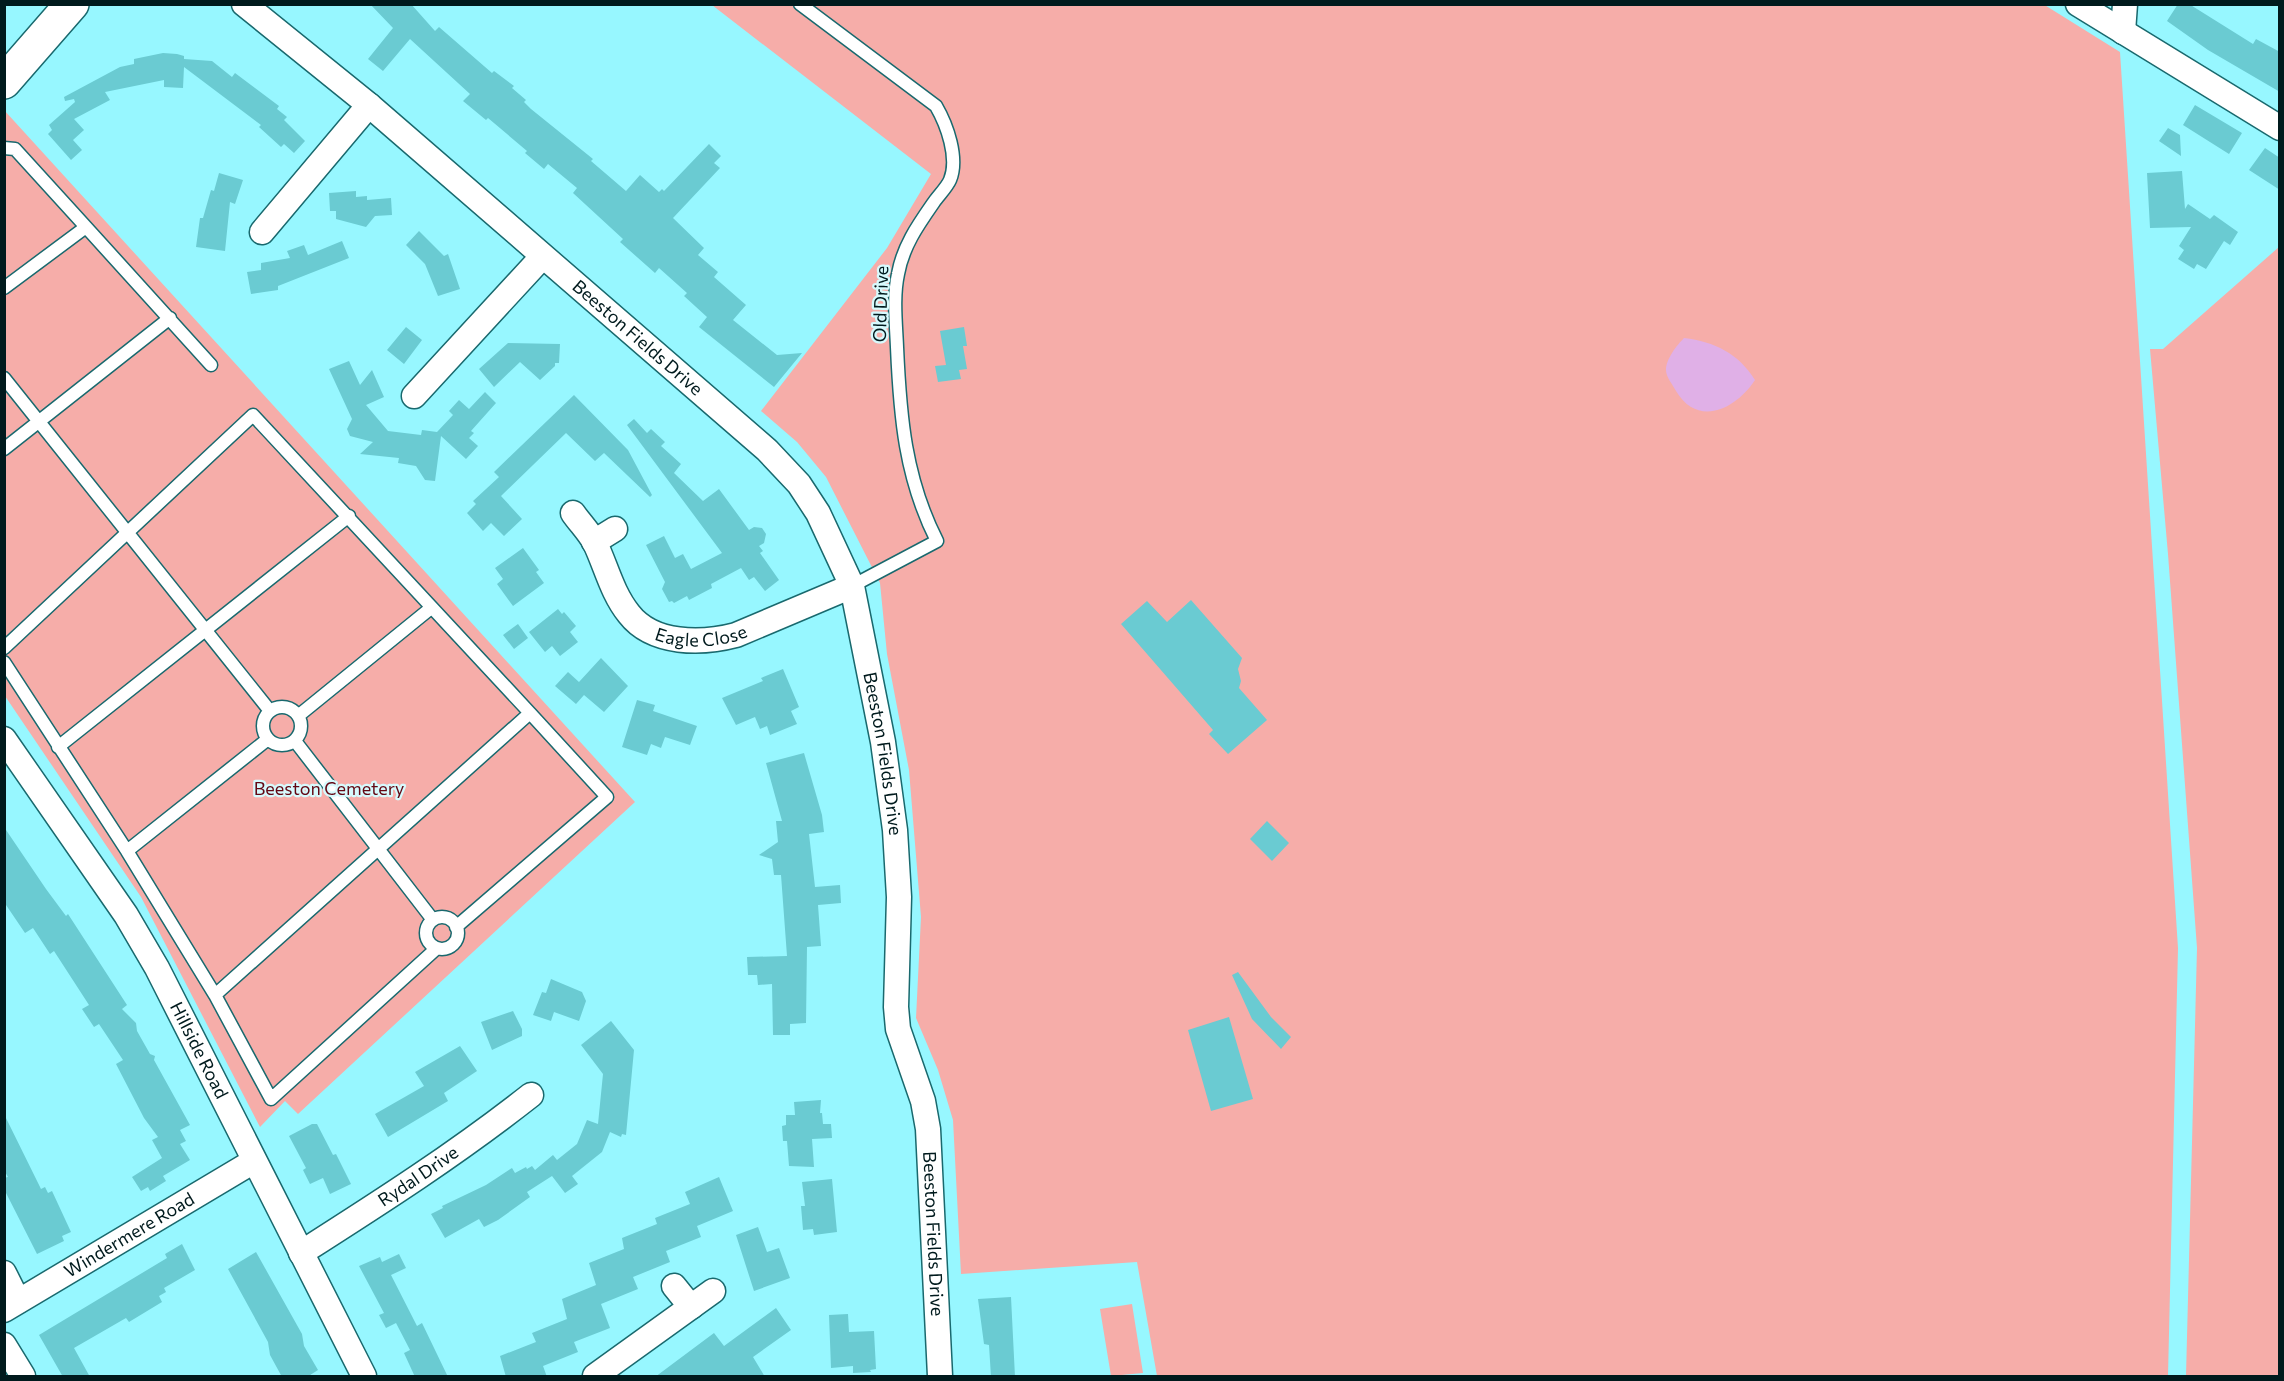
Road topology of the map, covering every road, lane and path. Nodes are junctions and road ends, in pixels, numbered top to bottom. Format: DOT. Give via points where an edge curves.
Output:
graph roads {
  1 [pos="72,4"];
  2 [pos="244,4"];
  3 [pos="800,4"];
  4 [pos="2078,4"];
  5 [pos="2125,4"];
  6 [pos="2123,32"];
  7 [pos="4,81"];
  8 [pos="369,105"];
  9 [pos="2280,128"];
  10 [pos="4,148"];
  11 [pos="86,227"];
  12 [pos="262,232"];
  13 [pos="542,257"];
  14 [pos="4,288"];
  15 [pos="170,318"];
  16 [pos="211,365"];
  17 [pos="4,378"];
  18 [pos="414,396"];
  19 [pos="39,421"];
  20 [pos="4,449"];
  21 [pos="573,513"];
  22 [pos="349,516"];
  23 [pos="615,529"];
  24 [pos="128,532"];
  25 [pos="594,542"];
  26 [pos="852,586"];
  27 [pos="431,608"];
  28 [pos="206,630"];
  29 [pos="4,648"];
  30 [pos="4,662"];
  31 [pos="270,711"];
  32 [pos="530,713"];
  33 [pos="298,716"];
  34 [pos="4,739"];
  35 [pos="268,740"];
  36 [pos="295,741"];
  37 [pos="58,747"];
  38 [pos="378,849"];
  39 [pos="127,851"];
  40 [pos="433,920"];
  41 [pos="456,927"];
  42 [pos="437,948"];
  43 [pos="215,995"];
  44 [pos="531,1095"];
  45 [pos="254,1161"];
  46 [pos="301,1253"];
  47 [pos="4,1273"];
  48 [pos="674,1286"];
  49 [pos="713,1291"];
  50 [pos="11,1305"];
  51 [pos="691,1307"];
  52 [pos="4,1345"];
  53 [pos="23,1377"];
  54 [pos="364,1377"];
  55 [pos="595,1377"];
  56 [pos="940,1377"];
  1 -- 7 [label="main road"];
  2 -- 8 [label="street, Beeston Fields Drive"];
  3 -- 26 [label="lane, Old Drive" via="936,106 953,158 950,180 914,231 903,252 897,277 906,453 921,510 937,541"];
  4 -- 6 [label="street"];
  5 -- 6 [label="street"];
  6 -- 9 [label="street"];
  8 -- 12 [label="street"];
  8 -- 13 [label="street, Beeston Fields Drive"];
  10 -- 11 [label="lane" via="15,149"];
  11 -- 14 [label="lane"];
  11 -- 15 [label="lane"];
  13 -- 18 [label="street"];
  13 -- 26 [label="street, Beeston Fields Drive" via="799,484 818,513"];
  15 -- 16 [label="lane"];
  15 -- 19 [label="lane"];
  17 -- 19 [label="lane"];
  19 -- 20 [label="lane"];
  19 -- 24 [label="lane"];
  21 -- 25 [label="street, Eagle Close"];
  22 -- 24 [label="lane" via="253,415"];
  22 -- 27 [label="lane"];
  22 -- 28 [label="lane"];
  23 -- 25 [label="street"];
  24 -- 28 [label="lane"];
  24 -- 29 [label="lane"];
  25 -- 26 [label="street, Eagle Close" via="629,615 647,629 675,639 717,640 736,636"];
  26 -- 56 [label="street, Beeston Fields Drive" via="883,742 895,830 899,897 896,1007 898,1029 923,1101 928,1129"];
  27 -- 32 [label="lane"];
  27 -- 33 [label="lane"];
  28 -- 31 [label="lane"];
  28 -- 37 [label="lane"];
  30 -- 37 [label="lane"];
  31 -- 33 [label="lane" via="289,708"];
  31 -- 35 [label="lane" via="263,722"];
  32 -- 38 [label="lane"];
  32 -- 41 [label="lane" via="608,797"];
  33 -- 36 [label="lane" via="302,730"];
  34 -- 45 [label="street, Hillside Road" via="131,924"];
  35 -- 36 [label="lane" via="276,745"];
  35 -- 39 [label="lane"];
  36 -- 38 [label="lane"];
  37 -- 39 [label="lane"];
  38 -- 40 [label="lane"];
  38 -- 43 [label="lane"];
  39 -- 43 [label="lane"];
  40 -- 41 [label="lane" via="452,920"];
  40 -- 42 [label="lane" via="426,934 429,943"];
  41 -- 42 [label="lane" via="456,943 446,950"];
  42 -- 43 [label="lane" via="271,1099"];
  44 -- 46 [label="street, Rydal Drive" via="464,1148"];
  45 -- 46 [label="street, Hillside Road"];
  45 -- 50 [label="street, Windermere Road"];
  46 -- 54 [label="street, Hillside Road"];
  47 -- 50 [label="street"];
  48 -- 51 [label="street"];
  49 -- 51 [label="street"];
  51 -- 55 [label="street"];
  52 -- 53 [label="street"];
}
